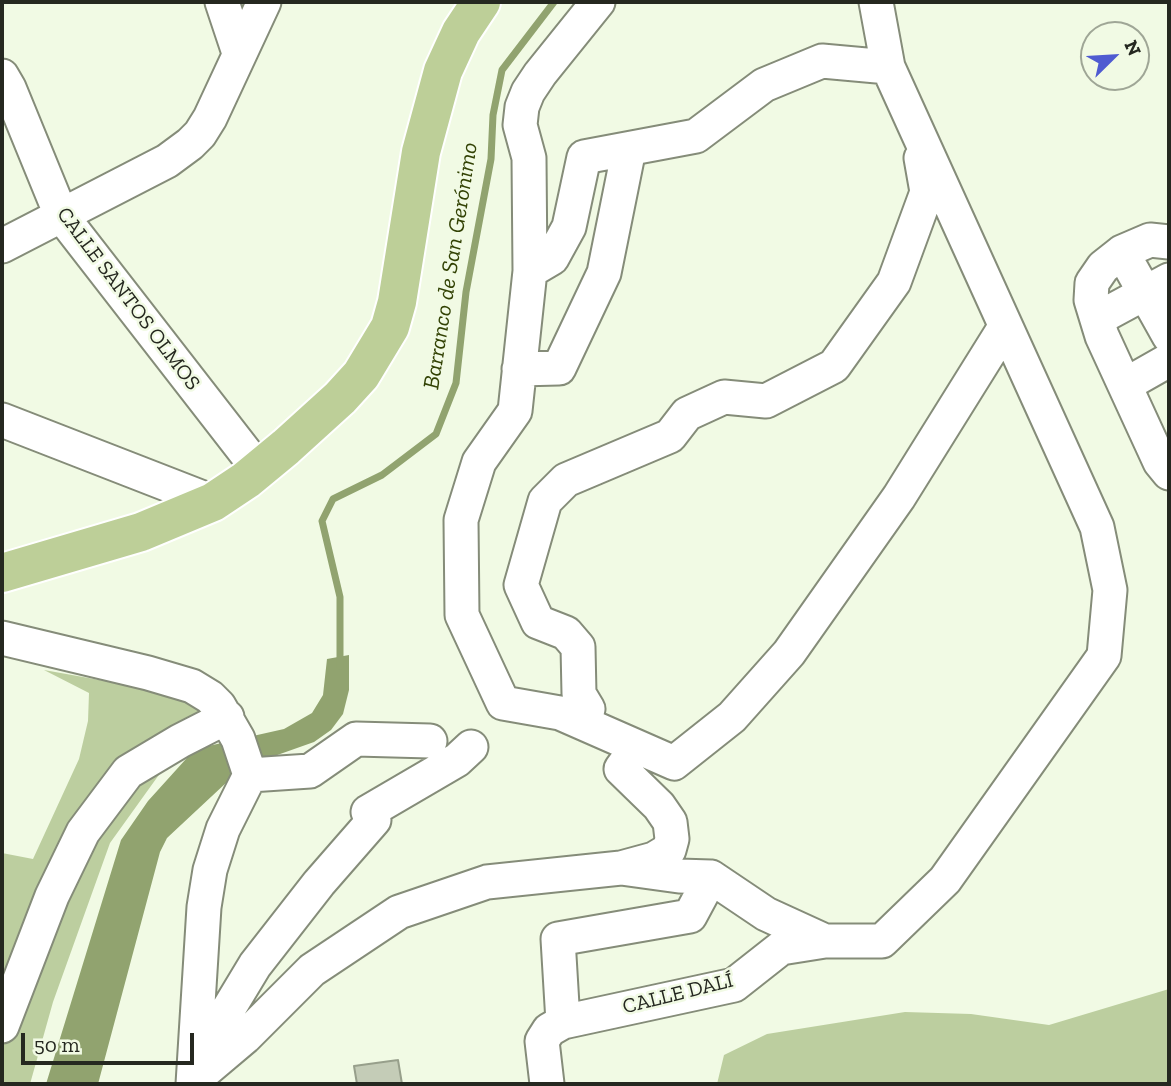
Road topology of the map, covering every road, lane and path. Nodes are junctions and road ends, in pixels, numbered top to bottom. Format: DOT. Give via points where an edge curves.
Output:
graph roads {
  1 [pos="222,2"];
  2 [pos="264,2"];
  3 [pos="481,2"];
  4 [pos="598,2"];
  5 [pos="876,2"];
  6 [pos="239,52"];
  7 [pos="888,67"];
  8 [pos="2,76"];
  9 [pos="916,128"];
  10 [pos="629,149"];
  11 [pos="61,215"];
  12 [pos="1169,242"];
  13 [pos="2,246"];
  14 [pos="1122,252"];
  15 [pos="530,271"];
  16 [pos="1157,286"];
  17 [pos="1097,319"];
  18 [pos="1005,327"];
  19 [pos="1169,336"];
  20 [pos="1169,360"];
  21 [pos="519,369"];
  22 [pos="1125,385"];
  23 [pos="2,421"];
  24 [pos="1165,459"];
  25 [pos="258,470"];
  26 [pos="213,502"];
  27 [pos="2,573"];
  28 [pos="2,638"];
  29 [pos="584,723"];
  30 [pos="430,741"];
  31 [pos="471,747"];
  32 [pos="637,747"];
  33 [pos="241,750"];
  34 [pos="621,868"];
  35 [pos="711,877"];
  36 [pos="825,941"];
  37 [pos="564,1022"];
  38 [pos="2,1026"];
  39 [pos="194,1072"];
  40 [pos="547,1084"];
  1 -- 6 [label="street"];
  2 -- 6 [label="street"];
  3 -- 25 [label="main road" via="443,71 421,152 390,327 340,398"];
  4 -- 15 [label="street" via="540,74 522,107 520,125 529,158"];
  5 -- 7 [label="street"];
  6 -- 11 [label="street" via="210,117 190,144 167,161"];
  7 -- 9 [label="street"];
  7 -- 10 [label="street" via="822,61 764,85 696,136"];
  8 -- 11 [label="street, CALLE SANTOS OLMOS"];
  9 -- 18 [label="street, CALLE DALÍ"];
  9 -- 29 [label="street" via="927,192 894,282 834,366 766,401 723,397 687,414 670,436 566,480 545,501 521,585 538,622 566,633 578,647 579,694 587,709"];
  10 -- 15 [label="street" via="584,157 569,227 552,258"];
  10 -- 21 [label="street" via="604,273 558,368"];
  11 -- 13 [label="street"];
  11 -- 25 [label="street, CALLE SANTOS OLMOS"];
  12 -- 14 [label="street" via="1150,240"];
  14 -- 16 [label="street"];
  14 -- 17 [label="street" via="1092,283"];
  15 -- 21 [label="street"];
  16 -- 17 [label="street"];
  16 -- 19 [label="street"];
  17 -- 22 [label="street"];
  18 -- 32 [label="street" via="899,497 789,653 732,717 674,763"];
  18 -- 36 [label="street, CALLE DALÍ" via="1097,527 1110,590 1104,656 946,880 882,941"];
  20 -- 22 [label="street"];
  21 -- 29 [label="street" via="515,411 478,462 461,520 462,615 503,703 560,713"];
  22 -- 24 [label="street"];
  23 -- 26 [label="street"];
  25 -- 26 [label="main road"];
  26 -- 27 [label="main road" via="141,532"];
  28 -- 33 [label="street" via="192,686 210,696"];
  29 -- 32 [label="street"];
  30 -- 33 [label="street" via="356,739 310,771"];
  31 -- 39 [label="street" via="457,760 368,812 374,820 255,965"];
  32 -- 34 [label="street" via="621,769 659,806 670,822 672,839 669,849 654,859"];
  33 -- 38 [label="street" via="180,741 128,772 83,832 52,896"];
  33 -- 39 [label="street" via="204,907"];
  34 -- 35 [label="street"];
  34 -- 39 [label="street" via="487,882 399,912 312,970 246,1037"];
  35 -- 36 [label="street" via="766,914"];
  35 -- 37 [label="street" via="690,916 558,939"];
  36 -- 37 [label="street, CALLE DALÍ" via="781,948 734,985"];
  37 -- 40 [label="street" via="549,1030 542,1041"];
}
